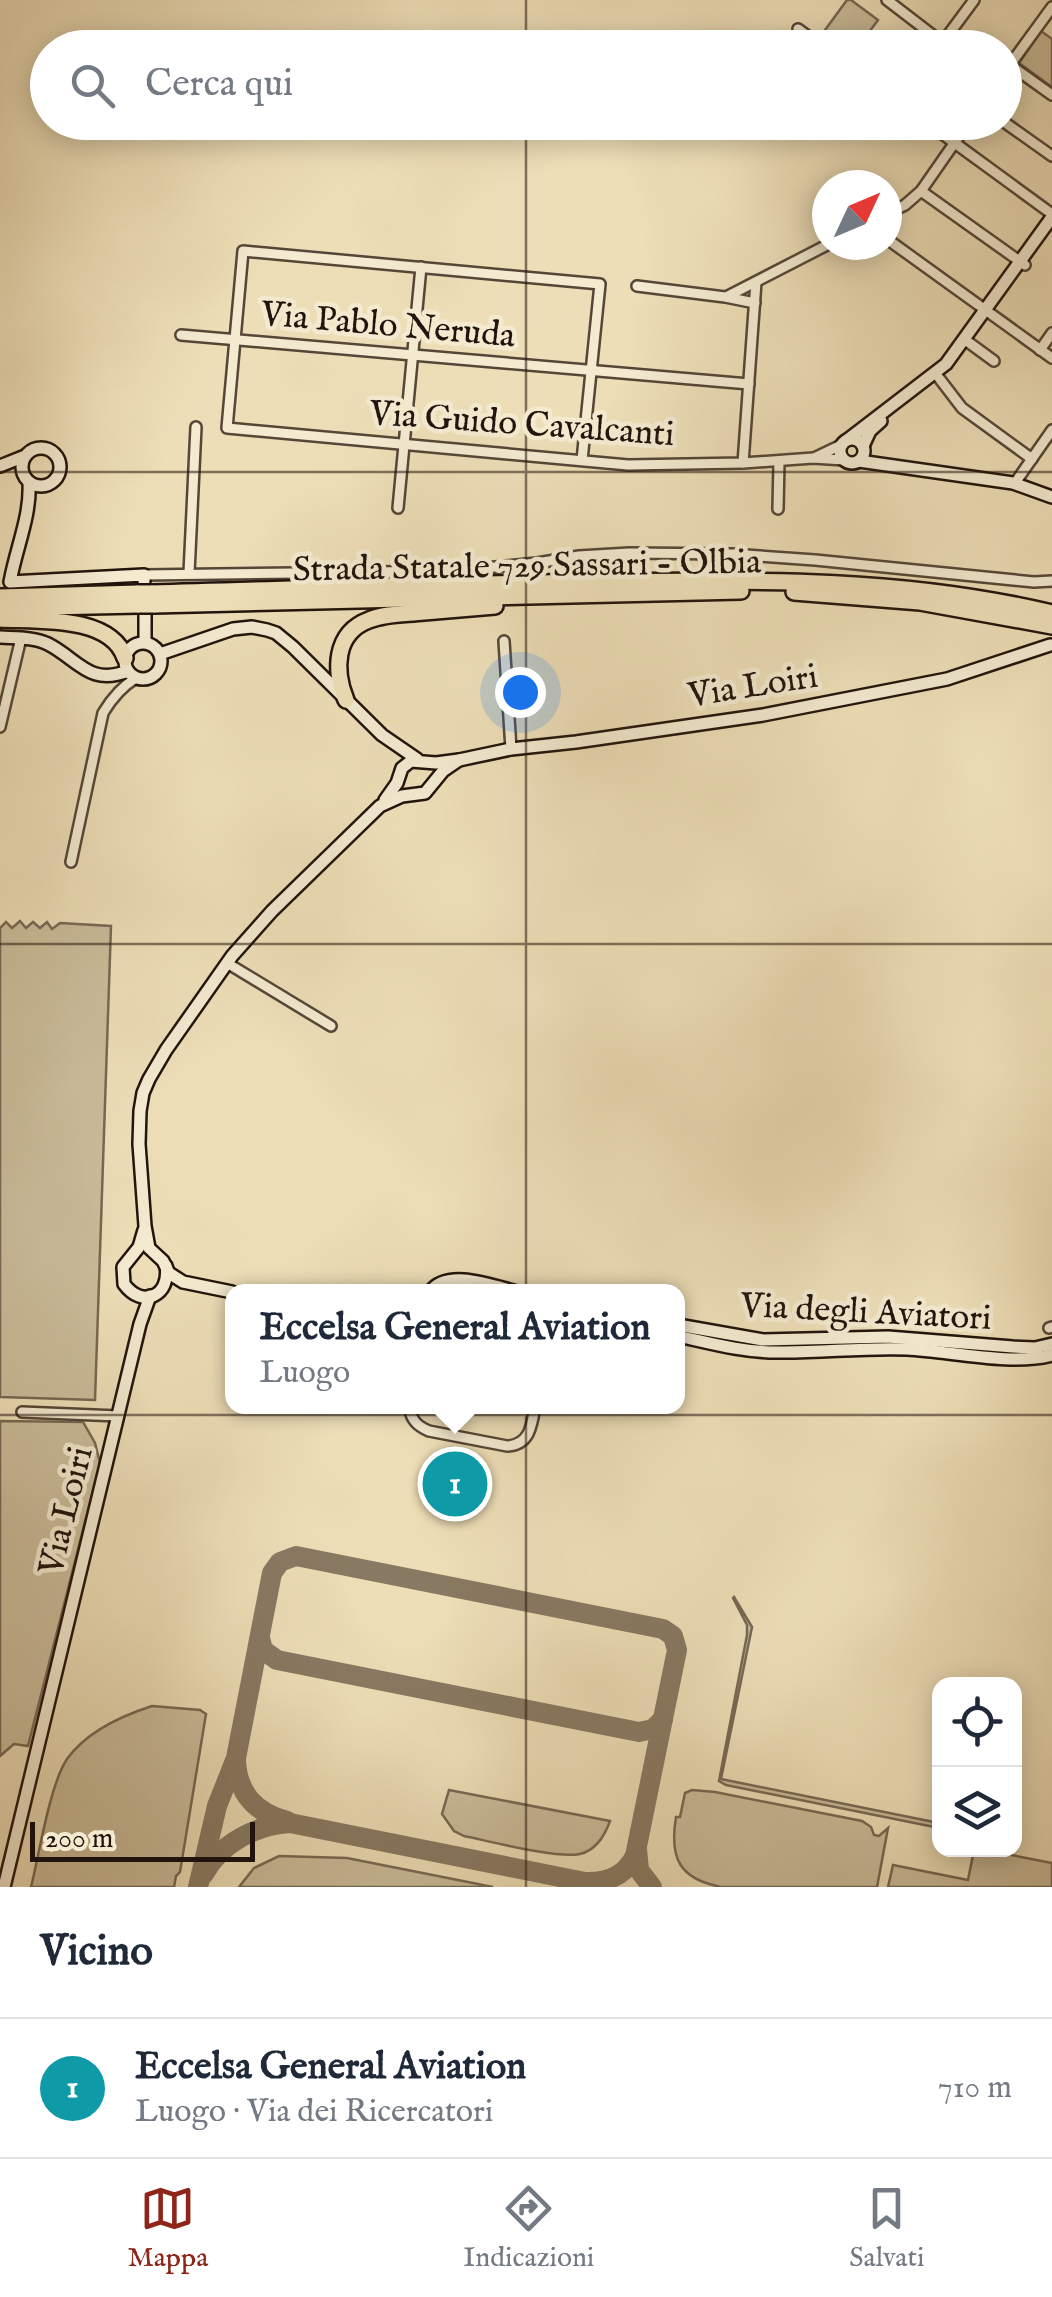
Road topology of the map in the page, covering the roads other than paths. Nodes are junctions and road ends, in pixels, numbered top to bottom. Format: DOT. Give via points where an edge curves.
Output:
graph roads {
  1 [pos="886,0"];
  2 [pos="974,0"];
  3 [pos="1052,8"];
  4 [pos="1040,24"];
  5 [pos="923,30"];
  6 [pos="952,30"];
  7 [pos="1052,33"];
  8 [pos="1022,49"];
  9 [pos="1022,78"];
  10 [pos="1052,95"];
  11 [pos="1022,135"];
  12 [pos="951,140"];
  13 [pos="954,142"];
  14 [pos="1052,156"];
  15 [pos="921,191"];
  16 [pos="902,205"];
  17 [pos="1052,216"];
  18 [pos="1052,228"];
  19 [pos="902,249"];
  20 [pos="812,253"];
  21 [pos="1022,263"];
  22 [pos="420,267"];
  23 [pos="756,282"];
  24 [pos="637,286"];
  25 [pos="725,296"];
  26 [pos="755,303"];
  27 [pos="987,311"];
  28 [pos="1052,333"];
  29 [pos="181,336"];
  30 [pos="234,340"];
  31 [pos="966,341"];
  32 [pos="1040,350"];
  33 [pos="413,356"];
  34 [pos="1052,358"];
  35 [pos="994,361"];
  36 [pos="590,372"];
  37 [pos="940,378"];
  38 [pos="749,384"];
  39 [pos="196,427"];
  40 [pos="1052,430"];
  41 [pos="844,442"];
  42 [pos="404,444"];
  43 [pos="862,452"];
  44 [pos="25,456"];
  45 [pos="814,458"];
  46 [pos="1032,459"];
  47 [pos="582,460"];
  48 [pos="844,460"];
  49 [pos="779,461"];
  50 [pos="744,463"];
  51 [pos="1,466"];
  52 [pos="26,478"];
  53 [pos="1015,484"];
  54 [pos="44,486"];
  55 [pos="1052,497"];
  56 [pos="30,503"];
  57 [pos="398,508"];
  58 [pos="778,509"];
  59 [pos="189,573"];
  60 [pos="1052,581"];
  61 [pos="5,582"];
  62 [pos="145,595"];
  63 [pos="608,595"];
  64 [pos="0,596"];
  65 [pos="0,608"];
  66 [pos="1052,614"];
  67 [pos="0,619"];
  68 [pos="1051,634"];
  69 [pos="0,637"];
  70 [pos="21,638"];
  71 [pos="504,641"];
  72 [pos="145,642"];
  73 [pos="160,654"];
  74 [pos="130,669"];
  75 [pos="346,700"];
  76 [pos="0,727"];
  77 [pos="382,736"];
  78 [pos="511,749"];
  79 [pos="420,760"];
  80 [pos="459,760"];
  81 [pos="400,775"];
  82 [pos="433,784"];
  83 [pos="414,794"];
  84 [pos="380,806"];
  85 [pos="71,862"];
  86 [pos="228,962"];
  87 [pos="330,1026"];
  88 [pos="145,1226"];
  89 [pos="134,1254"];
  90 [pos="155,1254"];
  91 [pos="166,1266"];
  92 [pos="183,1282"];
  93 [pos="437,1284"];
  94 [pos="478,1284"];
  95 [pos="164,1286"];
  96 [pos="225,1291"];
  97 [pos="136,1296"];
  98 [pos="150,1296"];
  99 [pos="140,1324"];
  100 [pos="685,1326"];
  101 [pos="685,1337"];
  102 [pos="1052,1344"];
  103 [pos="1052,1355"];
  104 [pos="22,1412"];
  105 [pos="412,1414"];
  106 [pos="534,1414"];
  107 [pos="118,1416"];
  108 [pos="4,1887"];
  1 -- 5 [label="street"];
  2 -- 6 [label="street"];
  3 -- 4 [label="street"];
  4 -- 7 [label="street"];
  4 -- 8 [label="street"];
  9 -- 10 [label="street"];
  11 -- 14 [label="street"];
  12 -- 13 [label="street"];
  13 -- 15 [label="street"];
  13 -- 17 [label="street"];
  15 -- 16 [label="street"];
  15 -- 21 [label="street"];
  17 -- 21 [label="street"];
  18 -- 21 [label="street"];
  19 -- 27 [label="street"];
  20 -- 23 [label="street"];
  21 -- 27 [label="street"];
  22 -- 30 [label="street" via="244,251"];
  22 -- 33 [label="street"];
  22 -- 36 [label="street" via="600,284"];
  23 -- 25 [label="street"];
  23 -- 26 [label="street"];
  24 -- 25 [label="street"];
  25 -- 26 [label="street"];
  26 -- 38 [label="street"];
  27 -- 31 [label="street"];
  27 -- 32 [label="street"];
  28 -- 32 [label="street"];
  29 -- 30 [label="street, Via Pablo Neruda"];
  30 -- 33 [label="street, Via Pablo Neruda"];
  30 -- 42 [label="street, Via Guido Cavalcanti" via="227,428"];
  31 -- 35 [label="street"];
  31 -- 37 [label="street"];
  31 -- 41 [label="street"];
  32 -- 34 [label="street"];
  33 -- 36 [label="street, Via Pablo Neruda"];
  33 -- 42 [label="street"];
  36 -- 38 [label="street, Via Pablo Neruda"];
  36 -- 47 [label="street"];
  37 -- 43 [label="street" via="877,424"];
  37 -- 46 [label="street" via="962,408"];
  38 -- 50 [label="street"];
  39 -- 59 [label="street"];
  40 -- 46 [label="street"];
  41 -- 43 [label="street" via="858,440"];
  41 -- 45 [label="street, Via Guido Cavalcanti"];
  41 -- 48 [label="street"];
  42 -- 47 [label="street, Via Guido Cavalcanti"];
  42 -- 57 [label="street"];
  43 -- 48 [label="street" via="852,463"];
  43 -- 53 [label="street" via="889,466"];
  44 -- 51 [label="street"];
  44 -- 52 [label="street"];
  44 -- 54 [label="street" via="40,448 56,456 59,473"];
  45 -- 48 [label="street, Via Guido Cavalcanti"];
  45 -- 49 [label="street, Via Guido Cavalcanti"];
  46 -- 53 [label="street"];
  47 -- 50 [label="street, Via Guido Cavalcanti"];
  49 -- 50 [label="street, Via Guido Cavalcanti"];
  49 -- 58 [label="street"];
  51 -- 52 [label="street"];
  52 -- 54 [label="street"];
  52 -- 56 [label="street"];
  53 -- 55 [label="street"];
  54 -- 56 [label="street"];
  56 -- 61 [label="street"];
  59 -- 60 [label="street" via="454,571 660,553"];
  59 -- 62 [label="street"];
  61 -- 62 [label="street"];
  62 -- 63 [label="highway, Strada Statale 729 Sassari - Olbia"];
  62 -- 64 [label="highway, Strada Statale 729 Sassari - Olbia"];
  62 -- 65 [label="highway, Strada Statale 729 Sassari - Olbia"];
  62 -- 66 [label="highway, Strada Statale 729 Sassari - Olbia" via="543,582 793,582 895,587"];
  62 -- 72 [label="street"];
  63 -- 68 [label="highway, Strada Statale 729 Sassari - Olbia" via="801,592 920,602"];
  63 -- 75 [label="highway" via="372,618 348,636 340,652"];
  67 -- 74 [label="highway" via="89,627 120,646"];
  68 -- 78 [label="street, Via Loiri" via="970,673 923,684"];
  69 -- 70 [label="street"];
  70 -- 74 [label="street" via="47,643 93,674"];
  70 -- 76 [label="street"];
  71 -- 78 [label="street"];
  72 -- 73 [label="street"];
  72 -- 74 [label="street" via="132,646"];
  73 -- 74 [label="street" via="158,672 146,679"];
  73 -- 75 [label="street" via="234,629 258,628 284,639"];
  74 -- 85 [label="street" via="103,713"];
  75 -- 77 [label="street"];
  77 -- 79 [label="street"];
  77 -- 81 [label="street" via="398,758"];
  78 -- 80 [label="street, Via Loiri"];
  79 -- 80 [label="street, Via Loiri"];
  79 -- 81 [label="street" via="406,764"];
  79 -- 82 [label="street" via="434,772"];
  80 -- 82 [label="street"];
  81 -- 83 [label="street" via="403,788"];
  81 -- 84 [label="street"];
  82 -- 83 [label="street"];
  83 -- 84 [label="street"];
  84 -- 86 [label="street"];
  86 -- 87 [label="street"];
  86 -- 88 [label="street" via="143,1093"];
  88 -- 89 [label="street"];
  88 -- 90 [label="street"];
  89 -- 90 [label="street"];
  89 -- 97 [label="street" via="122,1276"];
  90 -- 91 [label="street"];
  91 -- 92 [label="street"];
  91 -- 95 [label="street"];
  92 -- 95 [label="street"];
  92 -- 96 [label="street"];
  93 -- 94 [label="street" via="448,1278"];
  95 -- 98 [label="street"];
  97 -- 98 [label="street"];
  97 -- 99 [label="street"];
  98 -- 99 [label="street, Via Loiri"];
  99 -- 107 [label="street, Via Loiri"];
  100 -- 102 [label="street, Via degli Aviatori" via="762,1340"];
  101 -- 103 [label="street, Via degli Aviatori" via="755,1351"];
  104 -- 107 [label="street"];
  105 -- 106 [label="street" via="429,1431 508,1446 528,1436"];
  107 -- 108 [label="street, Via Loiri"];
}
